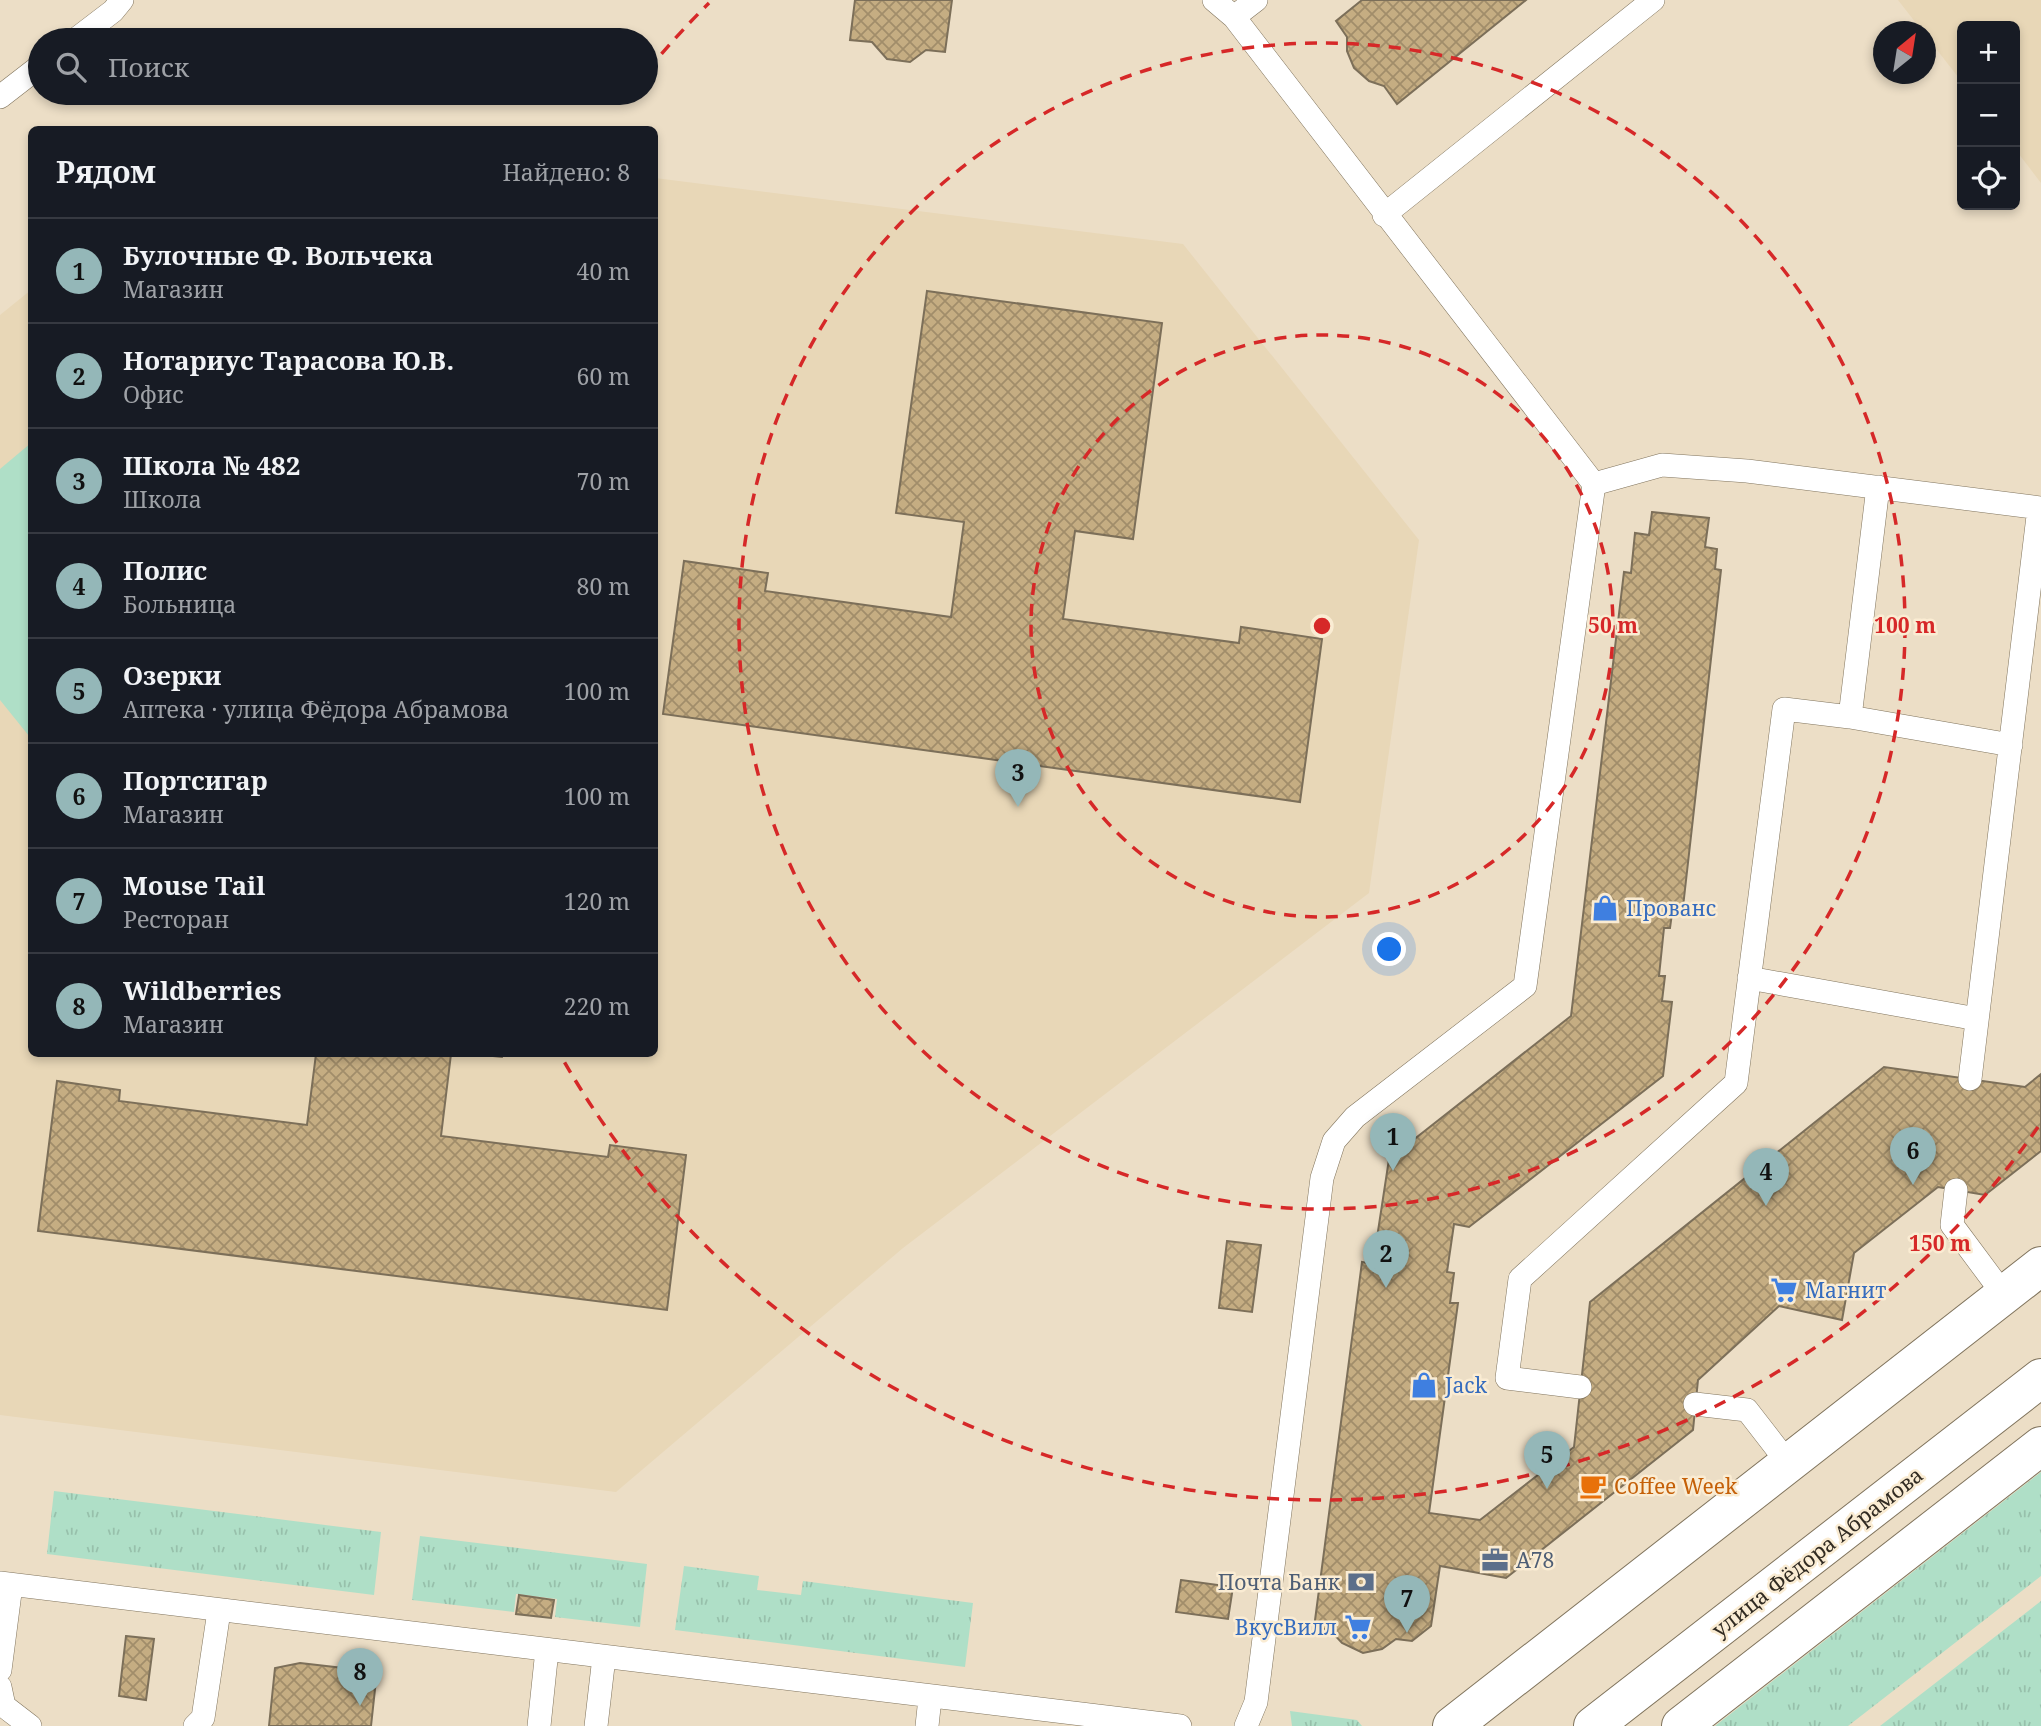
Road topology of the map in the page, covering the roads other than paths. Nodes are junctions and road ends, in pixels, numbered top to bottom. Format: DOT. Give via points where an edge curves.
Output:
graph roads {
  1 [pos="122,0"];
  2 [pos="1214,0"];
  3 [pos="1256,0"];
  4 [pos="1653,0"];
  5 [pos="1234,18"];
  6 [pos="91,28"];
  7 [pos="28,75"];
  8 [pos="0,97"];
  9 [pos="1384,215"];
  10 [pos="1594,484"];
  11 [pos="1878,488"];
  12 [pos="2040,508"];
  13 [pos="1850,717"];
  14 [pos="2011,745"];
  15 [pos="1749,978"];
  16 [pos="1977,1019"];
  17 [pos="1970,1080"];
  18 [pos="1956,1190"];
  19 [pos="2041,1266"];
  20 [pos="2004,1295"];
  21 [pos="2041,1378"];
  22 [pos="1580,1387"];
  23 [pos="1695,1404"];
  24 [pos="2041,1446"];
  25 [pos="1788,1463"];
  26 [pos="5,1584"];
  27 [pos="219,1611"];
  28 [pos="547,1650"];
  29 [pos="604,1657"];
  30 [pos="0,1670"];
  31 [pos="0,1687"];
  32 [pos="930,1698"];
  33 [pos="30,1726"];
  34 [pos="195,1726"];
  35 [pos="539,1726"];
  36 [pos="596,1726"];
  37 [pos="926,1726"];
  38 [pos="1180,1726"];
  39 [pos="1246,1726"];
  40 [pos="1452,1726"];
  41 [pos="1593,1726"];
  42 [pos="1681,1726"];
  1 -- 6 [label="lane"];
  2 -- 5 [label="lane"];
  3 -- 5 [label="lane"];
  4 -- 9 [label="lane"];
  5 -- 9 [label="lane"];
  7 -- 8 [label="lane"];
  9 -- 10 [label="lane"];
  10 -- 11 [label="lane" via="1662,465"];
  10 -- 39 [label="lane" via="1525,986 1355,1116 1334,1141 1322,1178 1256,1702"];
  11 -- 12 [label="lane"];
  11 -- 13 [label="lane"];
  12 -- 14 [label="lane"];
  13 -- 14 [label="lane"];
  13 -- 15 [label="lane" via="1784,709"];
  14 -- 16 [label="lane"];
  15 -- 16 [label="lane"];
  15 -- 22 [label="lane" via="1737,1083 1520,1279 1507,1378"];
  16 -- 17 [label="lane"];
  18 -- 20 [label="lane" via="1952,1225"];
  19 -- 20 [label="street"];
  20 -- 25 [label="street"];
  21 -- 41 [label="street, улица Фёдора Абрамова"];
  23 -- 25 [label="lane" via="1747,1410"];
  24 -- 42 [label="street"];
  25 -- 40 [label="street"];
  26 -- 27 [label="lane"];
  26 -- 30 [label="lane"];
  27 -- 28 [label="lane"];
  27 -- 34 [label="lane" via="203,1718"];
  28 -- 29 [label="lane"];
  28 -- 35 [label="lane"];
  29 -- 32 [label="lane"];
  29 -- 36 [label="lane"];
  31 -- 33 [label="lane" via="4,1706"];
  32 -- 37 [label="lane"];
  32 -- 38 [label="lane"];
}
